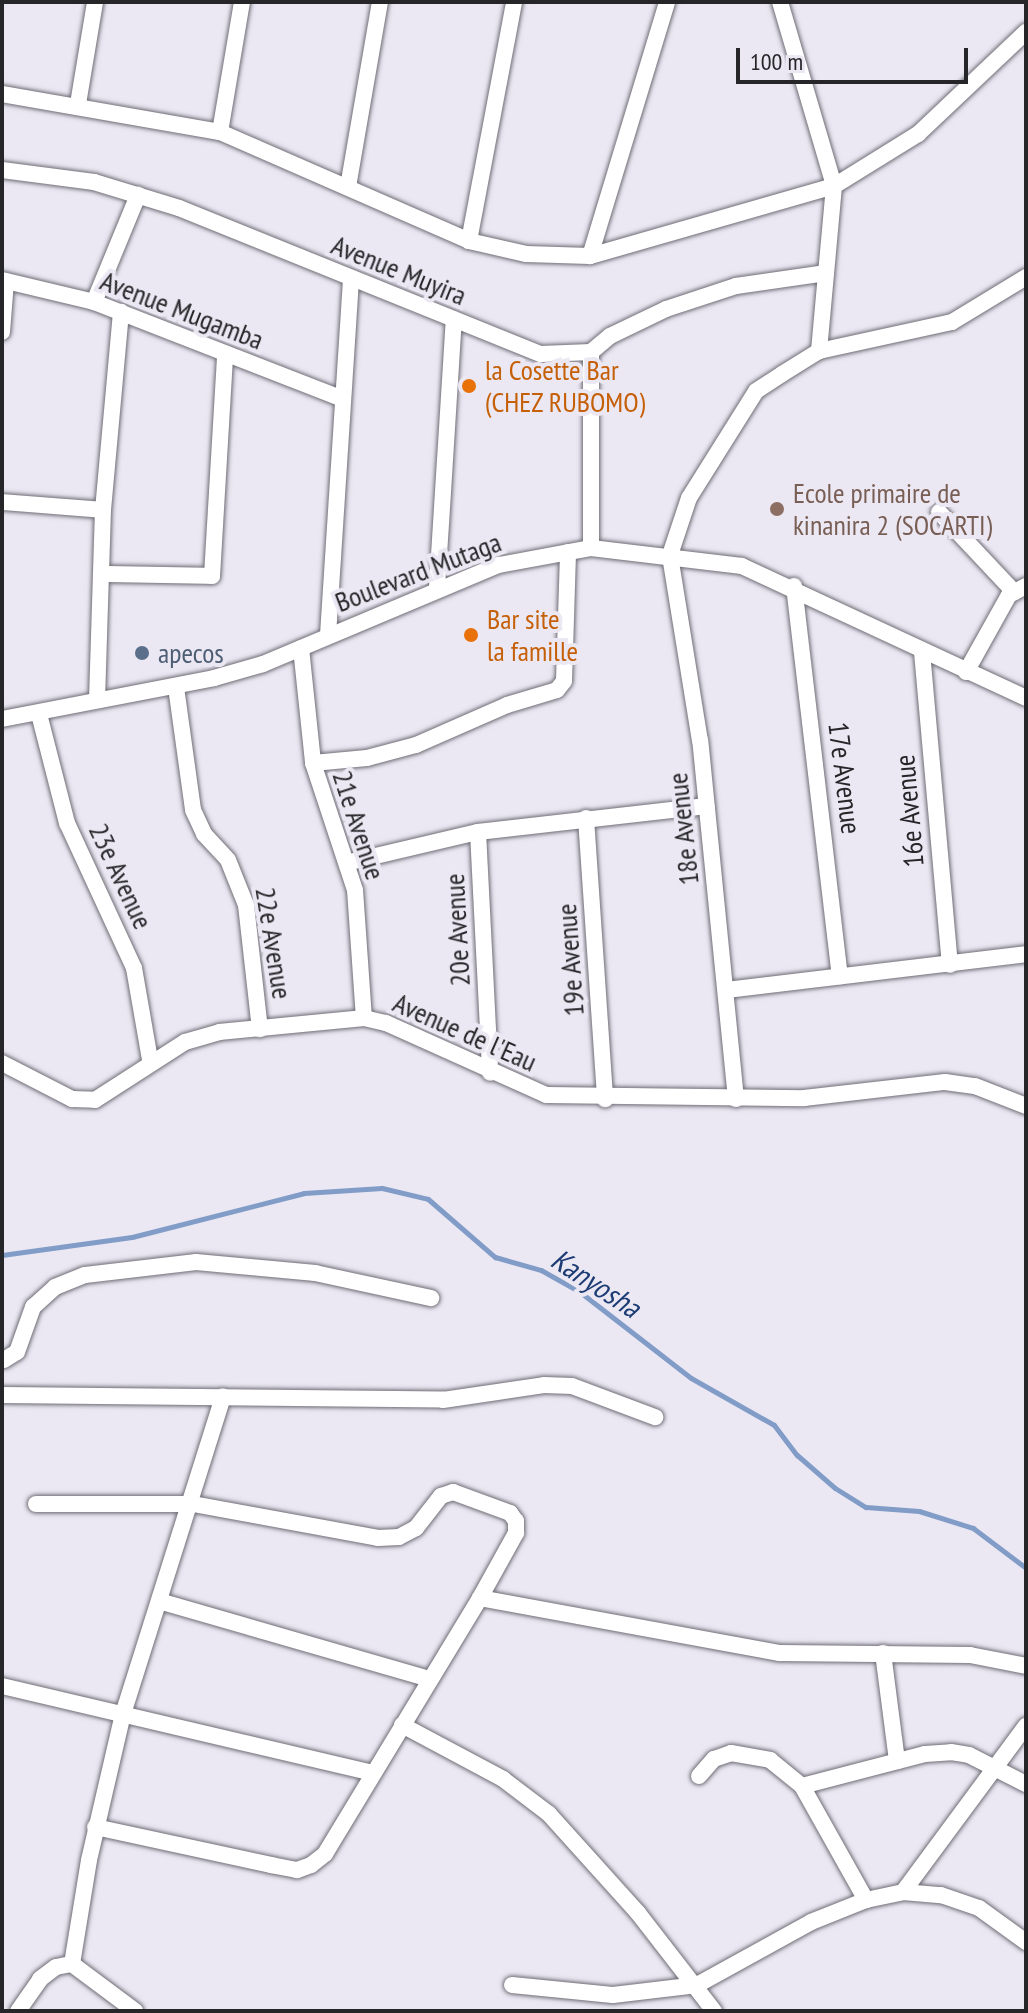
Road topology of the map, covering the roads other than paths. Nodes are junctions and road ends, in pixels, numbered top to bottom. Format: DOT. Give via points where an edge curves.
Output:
graph roads {
  1 [pos="95,2"];
  2 [pos="242,2"];
  3 [pos="380,2"];
  4 [pos="514,2"];
  5 [pos="667,2"];
  6 [pos="780,2"];
  7 [pos="1026,32"];
  8 [pos="2,94"];
  9 [pos="78,104"];
  10 [pos="220,132"];
  11 [pos="2,170"];
  12 [pos="834,186"];
  13 [pos="348,187"];
  14 [pos="138,195"];
  15 [pos="469,241"];
  16 [pos="590,256"];
  17 [pos="826,273"];
  18 [pos="1026,277"];
  19 [pos="4,280"];
  20 [pos="351,281"];
  21 [pos="94,302"];
  22 [pos="121,312"];
  23 [pos="454,320"];
  24 [pos="2,332"];
  25 [pos="819,351"];
  26 [pos="591,352"];
  27 [pos="225,354"];
  28 [pos="340,398"];
  29 [pos="2,502"];
  30 [pos="103,510"];
  31 [pos="939,512"];
  32 [pos="591,548"];
  33 [pos="568,552"];
  34 [pos="670,555"];
  35 [pos="101,574"];
  36 [pos="794,586"];
  37 [pos="437,587"];
  38 [pos="1020,589"];
  39 [pos="328,635"];
  40 [pos="301,648"];
  41 [pos="922,652"];
  42 [pos="966,672"];
  43 [pos="176,687"];
  44 [pos="1026,698"];
  45 [pos="97,700"];
  46 [pos="39,714"];
  47 [pos="2,719"];
  48 [pos="313,763"];
  49 [pos="707,806"];
  50 [pos="586,818"];
  51 [pos="478,832"];
  52 [pos="350,862"];
  53 [pos="1026,954"];
  54 [pos="950,965"];
  55 [pos="840,976"];
  56 [pos="726,990"];
  57 [pos="364,1018"];
  58 [pos="260,1029"];
  59 [pos="150,1060"];
  60 [pos="2,1063"];
  61 [pos="490,1073"];
  62 [pos="605,1099"];
  63 [pos="736,1099"];
  64 [pos="1026,1106"];
  65 [pos="431,1298"];
  66 [pos="3,1359"];
  67 [pos="2,1379"];
  68 [pos="2,1395"];
  69 [pos="223,1396"];
  70 [pos="655,1417"];
  71 [pos="36,1504"];
  72 [pos="193,1504"];
  73 [pos="480,1598"];
  74 [pos="159,1601"];
  75 [pos="883,1653"];
  76 [pos="1026,1666"];
  77 [pos="429,1679"];
  78 [pos="2,1686"];
  79 [pos="123,1714"];
  80 [pos="402,1725"];
  81 [pos="1026,1726"];
  82 [pos="897,1761"];
  83 [pos="997,1768"];
  84 [pos="372,1773"];
  85 [pos="699,1776"];
  86 [pos="1026,1784"];
  87 [pos="802,1786"];
  88 [pos="95,1827"];
  89 [pos="903,1892"];
  90 [pos="866,1900"];
  91 [pos="1026,1942"];
  92 [pos="72,1964"];
  93 [pos="512,1985"];
  94 [pos="697,1985"];
  95 [pos="18,2011"];
  96 [pos="135,2011"];
  97 [pos="714,2011"];
  1 -- 9 [label="street"];
  2 -- 10 [label="street"];
  3 -- 13 [label="street"];
  4 -- 15 [label="street"];
  5 -- 16 [label="street"];
  6 -- 12 [label="street"];
  7 -- 12 [label="street" via="918,134"];
  8 -- 9 [label="street"];
  9 -- 10 [label="street"];
  10 -- 13 [label="street"];
  11 -- 14 [label="street, Avenue Muyira" via="94,182"];
  12 -- 16 [label="street"];
  12 -- 17 [label="street"];
  13 -- 15 [label="street" via="394,212"];
  14 -- 20 [label="street, Avenue Muyira"];
  14 -- 21 [label="street"];
  15 -- 16 [label="street" via="526,254"];
  17 -- 25 [label="street"];
  17 -- 26 [label="street" via="736,286 694,300 610,336"];
  18 -- 25 [label="street" via="952,322"];
  19 -- 21 [label="street, Avenue Mugamba"];
  19 -- 24 [label="street"];
  20 -- 23 [label="street, Avenue Muyira"];
  20 -- 28 [label="street"];
  21 -- 22 [label="street, Avenue Mugamba"];
  22 -- 27 [label="street, Avenue Mugamba"];
  22 -- 30 [label="street"];
  23 -- 26 [label="street, Avenue Muyira" via="541,354"];
  23 -- 37 [label="street"];
  25 -- 34 [label="street" via="756,391 689,498"];
  26 -- 32 [label="street"];
  27 -- 28 [label="street, Avenue Mugamba"];
  27 -- 35 [label="street" via="212,576"];
  28 -- 39 [label="street"];
  29 -- 30 [label="street"];
  30 -- 35 [label="street"];
  31 -- 38 [label="street"];
  32 -- 33 [label="street, Boulevard Mutaga"];
  32 -- 34 [label="street, Boulevard Mutaga"];
  33 -- 37 [label="street, Boulevard Mutaga" via="499,565"];
  33 -- 48 [label="street" via="564,681 557,690 507,705 416,745 367,758"];
  34 -- 36 [label="street, Boulevard Mutaga" via="742,566"];
  34 -- 49 [label="street, 18e Avenue"];
  35 -- 45 [label="street"];
  36 -- 41 [label="street, Boulevard Mutaga"];
  36 -- 55 [label="street, 17e Avenue"];
  37 -- 39 [label="street, Boulevard Mutaga"];
  38 -- 42 [label="street"];
  39 -- 40 [label="street, Boulevard Mutaga"];
  40 -- 43 [label="street, Boulevard Mutaga"];
  40 -- 48 [label="street, 21e Avenue"];
  41 -- 42 [label="street, Boulevard Mutaga"];
  41 -- 54 [label="street, 16e Avenue"];
  42 -- 44 [label="street, Boulevard Mutaga"];
  43 -- 45 [label="street, Boulevard Mutaga"];
  43 -- 58 [label="street, 22e Avenue" via="193,810 204,834 228,860 246,905"];
  45 -- 46 [label="street, Boulevard Mutaga"];
  46 -- 47 [label="street, Boulevard Mutaga"];
  46 -- 59 [label="street, 23e Avenue" via="67,823 134,968"];
  48 -- 52 [label="street, 21e Avenue"];
  49 -- 50 [label="street"];
  49 -- 56 [label="street, 18e Avenue"];
  50 -- 51 [label="street"];
  50 -- 62 [label="street, 19e Avenue"];
  51 -- 52 [label="street"];
  51 -- 61 [label="street, 20e Avenue"];
  52 -- 57 [label="street, 21e Avenue"];
  53 -- 54 [label="street"];
  54 -- 55 [label="street"];
  55 -- 56 [label="street"];
  56 -- 63 [label="street, 18e Avenue"];
  57 -- 58 [label="street, Avenue de l'Eau"];
  57 -- 61 [label="street, Avenue de l'Eau" via="397,1027"];
  58 -- 59 [label="street, Avenue de l'Eau" via="185,1042"];
  59 -- 60 [label="street, Avenue de l'Eau" via="95,1100 72,1099"];
  61 -- 62 [label="street, Avenue de l'Eau" via="546,1095"];
  62 -- 63 [label="street, Avenue de l'Eau"];
  63 -- 64 [label="street, Avenue de l'Eau" via="858,1094 945,1082 975,1086"];
  65 -- 66 [label="street" via="315,1273 196,1262 85,1275 55,1287 33,1307 17,1352"];
  66 -- 67 [label="street"];
  68 -- 69 [label="street"];
  69 -- 70 [label="street" via="443,1400 544,1385 572,1386"];
  69 -- 72 [label="street"];
  71 -- 72 [label="street"];
  72 -- 73 [label="street" via="378,1538 399,1537 416,1528 441,1496 466,1494 516,1521 516,1533"];
  72 -- 74 [label="street"];
  73 -- 75 [label="street" via="779,1653"];
  73 -- 77 [label="street"];
  74 -- 77 [label="street"];
  74 -- 79 [label="street"];
  75 -- 76 [label="street" via="970,1655"];
  75 -- 82 [label="street"];
  77 -- 80 [label="street"];
  78 -- 79 [label="street"];
  79 -- 84 [label="street"];
  79 -- 88 [label="street"];
  80 -- 84 [label="street"];
  80 -- 94 [label="street" via="503,1779 549,1814"];
  81 -- 83 [label="street"];
  82 -- 83 [label="street" via="951,1752"];
  82 -- 87 [label="street"];
  83 -- 86 [label="street"];
  83 -- 89 [label="street"];
  84 -- 88 [label="street" via="325,1854 297,1870"];
  85 -- 87 [label="street" via="714,1759 749,1753 770,1760"];
  87 -- 90 [label="street"];
  88 -- 92 [label="street"];
  89 -- 90 [label="street"];
  89 -- 91 [label="street" via="941,1895 979,1908"];
  90 -- 94 [label="street" via="811,1922"];
  92 -- 95 [label="street" via="56,1967 40,1979"];
  92 -- 96 [label="street"];
  93 -- 94 [label="street" via="613,1995"];
  94 -- 97 [label="street"];
}
